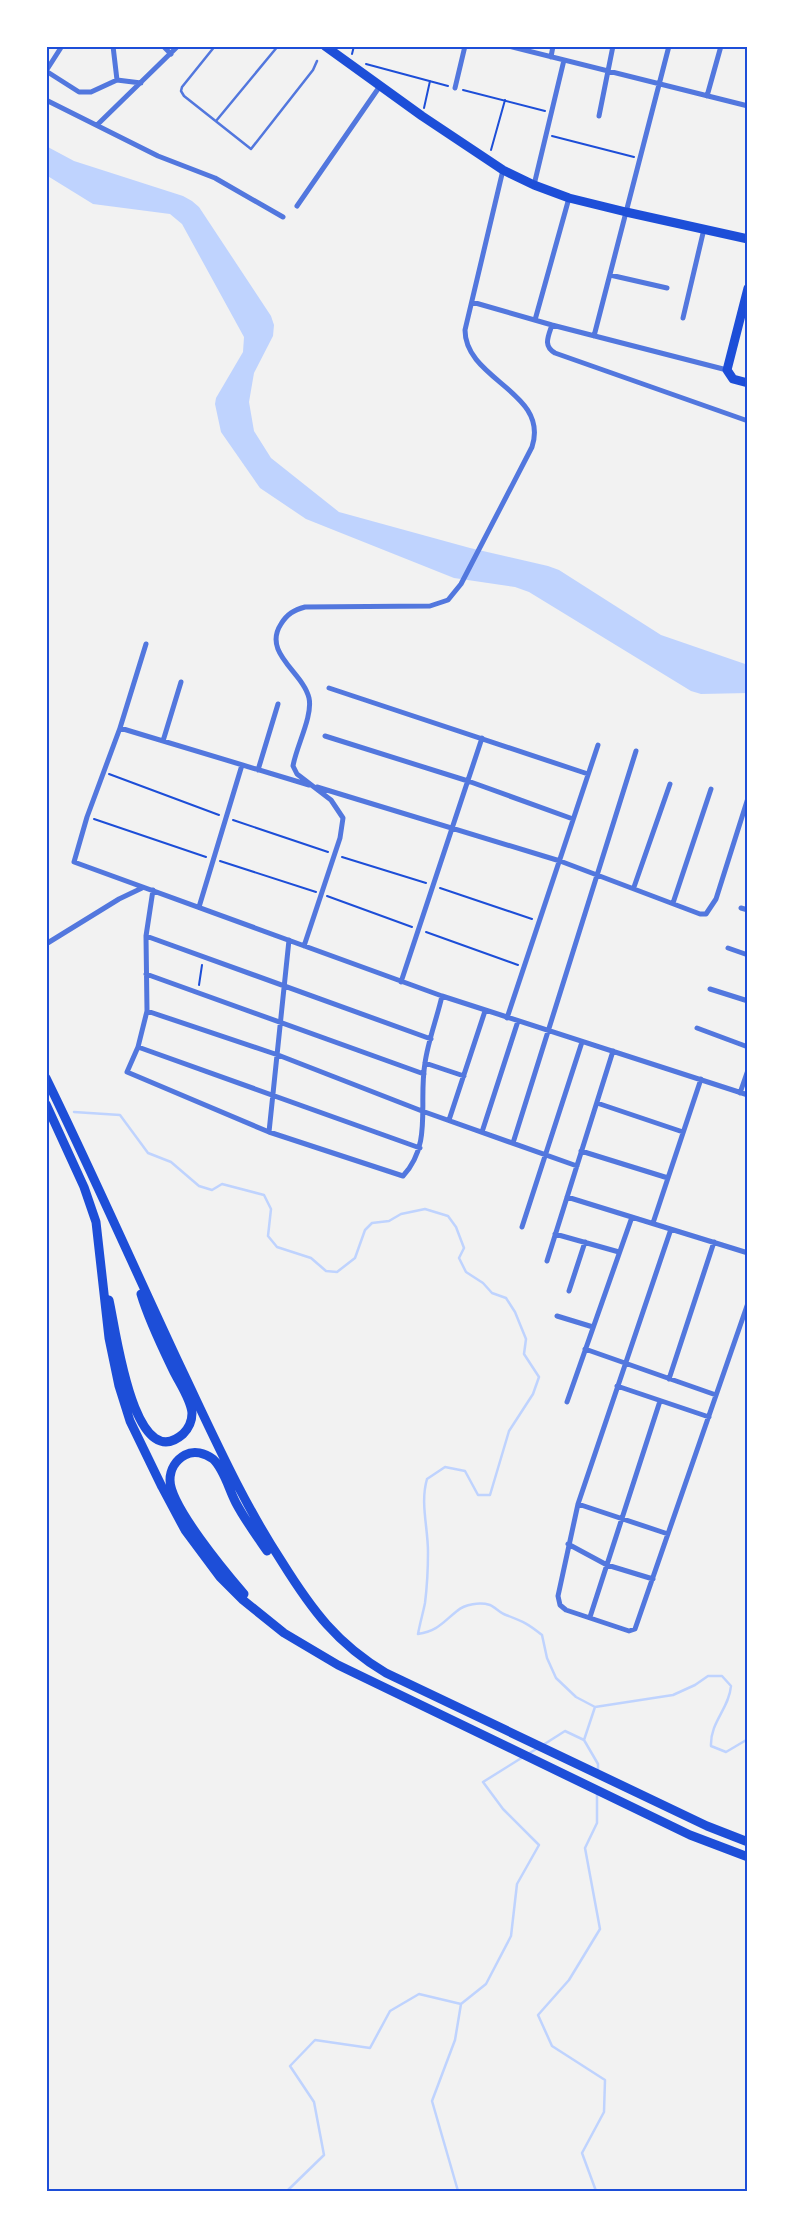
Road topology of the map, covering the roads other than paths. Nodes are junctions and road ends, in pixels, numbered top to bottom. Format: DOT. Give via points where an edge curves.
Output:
graph roads {
  1 [pos="62,46"];
  2 [pos="113,46"];
  3 [pos="163,46"];
  4 [pos="178,46"];
  5 [pos="215,46"];
  6 [pos="278,46"];
  7 [pos="325,46"];
  8 [pos="465,46"];
  9 [pos="508,46"];
  10 [pos="553,46"];
  11 [pos="614,46"];
  12 [pos="668,46"];
  13 [pos="721,46"];
  14 [pos="170,54"];
  15 [pos="551,57"];
  16 [pos="317,60"];
  17 [pos="564,60"];
  18 [pos="46,71"];
  19 [pos="608,71"];
  20 [pos="117,80"];
  21 [pos="141,82"];
  22 [pos="659,84"];
  23 [pos="380,86"];
  24 [pos="455,88"];
  25 [pos="707,96"];
  26 [pos="46,100"];
  27 [pos="748,106"];
  28 [pos="599,116"];
  29 [pos="216,121"];
  30 [pos="97,126"];
  31 [pos="503,170"];
  32 [pos="534,186"];
  33 [pos="569,198"];
  34 [pos="297,206"];
  35 [pos="626,212"];
  36 [pos="283,217"];
  37 [pos="704,229"];
  38 [pos="748,239"];
  39 [pos="610,275"];
  40 [pos="667,288"];
  41 [pos="748,288"];
  42 [pos="472,302"];
  43 [pos="683,318"];
  44 [pos="535,320"];
  45 [pos="552,325"];
  46 [pos="594,336"];
  47 [pos="727,372"];
  48 [pos="748,383"];
  49 [pos="748,420"];
  50 [pos="146,644"];
  51 [pos="181,682"];
  52 [pos="329,688"];
  53 [pos="278,704"];
  54 [pos="120,728"];
  55 [pos="325,736"];
  56 [pos="482,738"];
  57 [pos="163,741"];
  58 [pos="598,745"];
  59 [pos="636,751"];
  60 [pos="242,765"];
  61 [pos="258,770"];
  62 [pos="588,774"];
  63 [pos="468,781"];
  64 [pos="670,784"];
  65 [pos="312,786"];
  66 [pos="710,789"];
  67 [pos="748,798"];
  68 [pos="574,818"];
  69 [pos="453,828"];
  70 [pos="560,861"];
  71 [pos="597,874"];
  72 [pos="634,887"];
  73 [pos="142,888"];
  74 [pos="153,890"];
  75 [pos="673,903"];
  76 [pos="198,907"];
  77 [pos="741,908"];
  78 [pos="748,910"];
  79 [pos="146,936"];
  80 [pos="289,940"];
  81 [pos="46,944"];
  82 [pos="304,946"];
  83 [pos="728,948"];
  84 [pos="748,955"];
  85 [pos="146,974"];
  86 [pos="401,982"];
  87 [pos="285,986"];
  88 [pos="710,989"];
  89 [pos="442,996"];
  90 [pos="748,1001"];
  91 [pos="147,1011"];
  92 [pos="485,1011"];
  93 [pos="507,1018"];
  94 [pos="518,1021"];
  95 [pos="282,1023"];
  96 [pos="697,1028"];
  97 [pos="547,1031"];
  98 [pos="431,1039"];
  99 [pos="582,1042"];
  100 [pos="748,1046"];
  101 [pos="138,1047"];
  102 [pos="613,1051"];
  103 [pos="278,1055"];
  104 [pos="425,1063"];
  105 [pos="748,1070"];
  106 [pos="424,1074"];
  107 [pos="464,1076"];
  108 [pos="46,1078"];
  109 [pos="700,1080"];
  110 [pos="740,1093"];
  111 [pos="273,1095"];
  112 [pos="748,1095"];
  113 [pos="46,1104"];
  114 [pos="597,1104"];
  115 [pos="422,1110"];
  116 [pos="449,1120"];
  117 [pos="270,1132"];
  118 [pos="482,1132"];
  119 [pos="683,1132"];
  120 [pos="513,1143"];
  121 [pos="420,1148"];
  122 [pos="581,1151"];
  123 [pos="546,1155"];
  124 [pos="576,1166"];
  125 [pos="668,1178"];
  126 [pos="567,1197"];
  127 [pos="632,1217"];
  128 [pos="653,1223"];
  129 [pos="522,1227"];
  130 [pos="671,1229"];
  131 [pos="555,1234"];
  132 [pos="585,1242"];
  133 [pos="714,1242"];
  134 [pos="619,1252"];
  135 [pos="748,1253"];
  136 [pos="547,1260"];
  137 [pos="133,1266"];
  138 [pos="102,1270"];
  139 [pos="568,1291"];
  140 [pos="748,1303"];
  141 [pos="557,1316"];
  142 [pos="593,1327"];
  143 [pos="585,1350"];
  144 [pos="624,1364"];
  145 [pos="669,1379"];
  146 [pos="617,1386"];
  147 [pos="716,1395"];
  148 [pos="660,1400"];
  149 [pos="567,1402"];
  150 [pos="709,1417"];
  151 [pos="578,1504"];
  152 [pos="622,1519"];
  153 [pos="668,1534"];
  154 [pos="568,1544"];
  155 [pos="607,1565"];
  156 [pos="653,1579"];
  157 [pos="309,1604"];
  158 [pos="590,1617"];
  159 [pos="284,1633"];
  160 [pos="748,1842"];
  161 [pos="748,1857"];
  1 -- 18 [label="street"];
  2 -- 20 [label="street"];
  3 -- 14 [label="street"];
  4 -- 14 [label="street"];
  5 -- 29 [label="lane" via="181,91"];
  6 -- 29 [label="lane"];
  7 -- 23 [label="main road"];
  8 -- 24 [label="street"];
  9 -- 15 [label="street"];
  10 -- 15 [label="street"];
  11 -- 19 [label="street"];
  12 -- 22 [label="street"];
  13 -- 25 [label="street"];
  14 -- 21 [label="street"];
  15 -- 17 [label="street"];
  16 -- 29 [label="lane" via="313,70 250,149"];
  17 -- 19 [label="street"];
  17 -- 32 [label="street"];
  18 -- 20 [label="street" via="79,92 91,92"];
  19 -- 22 [label="street"];
  19 -- 28 [label="street"];
  20 -- 21 [label="street"];
  21 -- 30 [label="street"];
  22 -- 25 [label="street"];
  22 -- 35 [label="street"];
  23 -- 31 [label="main road"];
  23 -- 34 [label="street"];
  25 -- 27 [label="street"];
  26 -- 30 [label="street"];
  30 -- 36 [label="street" via="158,156 215,178"];
  31 -- 32 [label="main road"];
  31 -- 42 [label="street"];
  32 -- 33 [label="main road"];
  33 -- 35 [label="main road"];
  33 -- 44 [label="street"];
  35 -- 37 [label="main road"];
  35 -- 39 [label="street"];
  37 -- 38 [label="main road"];
  37 -- 43 [label="street"];
  39 -- 40 [label="street"];
  39 -- 46 [label="street"];
  41 -- 47 [label="main road"];
  42 -- 44 [label="street"];
  42 -- 65 [label="street" via="465,340 471,353 526,406 536,429 532,447 461,584 448,600 439,604 305,607 294,610 276,631 275,643 280,654 304,685 309,699 309,710 293,766 297,774"];
  44 -- 45 [label="street"];
  45 -- 46 [label="street"];
  45 -- 49 [label="street" via="547,343 549,350 555,353"];
  46 -- 47 [label="street"];
  47 -- 48 [label="main road" via="733,379"];
  50 -- 54 [label="street"];
  51 -- 57 [label="street"];
  52 -- 56 [label="street"];
  53 -- 61 [label="street"];
  54 -- 57 [label="street"];
  54 -- 73 [label="street" via="74,862"];
  55 -- 63 [label="street"];
  56 -- 62 [label="street"];
  56 -- 63 [label="street"];
  57 -- 60 [label="street"];
  58 -- 62 [label="street"];
  59 -- 71 [label="street"];
  60 -- 61 [label="street"];
  60 -- 76 [label="street"];
  61 -- 65 [label="street"];
  62 -- 68 [label="street"];
  63 -- 68 [label="street"];
  63 -- 69 [label="street"];
  64 -- 72 [label="street"];
  65 -- 69 [label="street"];
  65 -- 82 [label="street" via="339,809 343,828"];
  66 -- 75 [label="street"];
  67 -- 75 [label="street" via="710,910 700,914"];
  68 -- 70 [label="street"];
  69 -- 70 [label="street"];
  69 -- 86 [label="street"];
  70 -- 71 [label="street"];
  70 -- 93 [label="street"];
  71 -- 72 [label="street"];
  71 -- 97 [label="street"];
  72 -- 75 [label="street"];
  73 -- 74 [label="street"];
  73 -- 81 [label="street"];
  74 -- 76 [label="street"];
  74 -- 79 [label="street"];
  76 -- 80 [label="street"];
  77 -- 78 [label="street"];
  79 -- 85 [label="street"];
  79 -- 87 [label="street"];
  80 -- 82 [label="street"];
  80 -- 87 [label="street"];
  82 -- 86 [label="street"];
  83 -- 84 [label="street"];
  85 -- 91 [label="street"];
  85 -- 95 [label="street"];
  86 -- 89 [label="street"];
  87 -- 95 [label="street"];
  87 -- 98 [label="street"];
  88 -- 90 [label="street"];
  89 -- 92 [label="street"];
  89 -- 98 [label="street"];
  91 -- 101 [label="street"];
  91 -- 103 [label="street"];
  92 -- 93 [label="street"];
  92 -- 107 [label="street"];
  93 -- 94 [label="street"];
  94 -- 97 [label="street"];
  94 -- 118 [label="street"];
  95 -- 103 [label="street"];
  95 -- 106 [label="street"];
  96 -- 100 [label="street"];
  97 -- 99 [label="street"];
  97 -- 120 [label="street"];
  98 -- 104 [label="street"];
  99 -- 102 [label="street"];
  99 -- 123 [label="street"];
  101 -- 111 [label="street"];
  101 -- 117 [label="street" via="127,1072"];
  102 -- 109 [label="street"];
  102 -- 114 [label="street"];
  103 -- 111 [label="street"];
  103 -- 115 [label="street"];
  104 -- 106 [label="street"];
  104 -- 107 [label="street"];
  105 -- 110 [label="street"];
  106 -- 115 [label="street"];
  107 -- 116 [label="street"];
  108 -- 137 [label="main road"];
  109 -- 110 [label="street"];
  109 -- 119 [label="street"];
  110 -- 112 [label="street"];
  111 -- 117 [label="street"];
  111 -- 121 [label="street"];
  113 -- 138 [label="main road" via="96,1222"];
  114 -- 119 [label="street"];
  114 -- 122 [label="street"];
  115 -- 116 [label="street"];
  115 -- 121 [label="street"];
  116 -- 118 [label="street"];
  117 -- 121 [label="street" via="402,1176 413,1165"];
  118 -- 120 [label="street"];
  119 -- 125 [label="street"];
  120 -- 123 [label="street"];
  122 -- 124 [label="street"];
  122 -- 125 [label="street"];
  123 -- 124 [label="street"];
  123 -- 129 [label="street"];
  124 -- 126 [label="street"];
  125 -- 128 [label="street"];
  126 -- 127 [label="street"];
  126 -- 131 [label="street"];
  127 -- 128 [label="street"];
  127 -- 134 [label="street"];
  128 -- 130 [label="street"];
  130 -- 133 [label="street"];
  130 -- 144 [label="street"];
  131 -- 132 [label="street"];
  131 -- 136 [label="street"];
  132 -- 134 [label="street"];
  132 -- 139 [label="street"];
  133 -- 135 [label="street"];
  133 -- 145 [label="street"];
  134 -- 142 [label="street"];
  137 -- 138 [label="main road" via="150,1318 192,1412 188,1428 182,1435 166,1441 159,1441 147,1433 135,1410"];
  137 -- 157 [label="main road" via="247,1507"];
  138 -- 159 [label="main road" via="109,1338 119,1386 130,1421 151,1464 185,1530 210,1565 243,1600"];
  140 -- 147 [label="street"];
  141 -- 142 [label="street"];
  142 -- 143 [label="street"];
  143 -- 144 [label="street"];
  143 -- 149 [label="street"];
  144 -- 145 [label="street"];
  144 -- 146 [label="street"];
  145 -- 147 [label="street"];
  146 -- 148 [label="street"];
  146 -- 151 [label="street"];
  147 -- 150 [label="street"];
  148 -- 150 [label="street"];
  148 -- 152 [label="street"];
  150 -- 153 [label="street"];
  151 -- 152 [label="street"];
  151 -- 154 [label="street"];
  152 -- 153 [label="street"];
  152 -- 155 [label="street"];
  153 -- 156 [label="street"];
  154 -- 155 [label="street"];
  154 -- 158 [label="street" via="558,1596 560,1605"];
  155 -- 156 [label="street"];
  155 -- 158 [label="street"];
  156 -- 158 [label="street" via="635,1629 628,1631"];
  157 -- 159 [label="main road" via="245,1518 213,1459 197,1452 180,1458 170,1481 188,1518 222,1569 263,1616"];
  157 -- 160 [label="main road" via="341,1641 386,1673 707,1826"];
  159 -- 161 [label="main road" via="389,1690 690,1835"];
}
